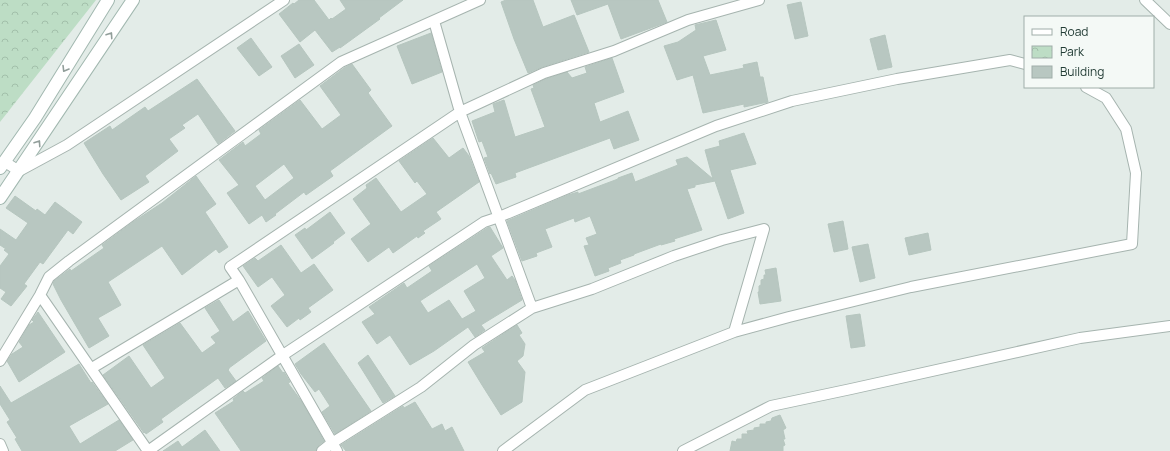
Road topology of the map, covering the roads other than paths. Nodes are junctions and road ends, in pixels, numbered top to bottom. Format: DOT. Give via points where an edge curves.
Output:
graph roads {
  1 [pos="108,0"];
  2 [pos="133,0"];
  3 [pos="284,0"];
  4 [pos="480,0"];
  5 [pos="759,0"];
  6 [pos="1145,0"];
  7 [pos="434,21"];
  8 [pos="1170,24"];
  9 [pos="1024,64"];
  10 [pos="1088,88"];
  11 [pos="460,112"];
  12 [pos="2,164"];
  13 [pos="19,171"];
  14 [pos="0,198"];
  15 [pos="499,217"];
  16 [pos="239,280"];
  17 [pos="40,295"];
  18 [pos="532,308"];
  19 [pos="1170,326"];
  20 [pos="734,332"];
  21 [pos="283,355"];
  22 [pos="0,361"];
  23 [pos="92,368"];
  24 [pos="0,444"];
  25 [pos="334,447"];
  26 [pos="3,451"];
  27 [pos="148,451"];
  28 [pos="322,451"];
  29 [pos="504,451"];
  30 [pos="683,451"];
  1 -- 12 [label="main road, one-way" via="35,118"];
  13 -- 2 [label="main road, one-way"];
  3 -- 13 [label="street" via="67,145"];
  4 -- 7 [label="street"];
  5 -- 11 [label="street" via="688,20 614,51 544,73"];
  6 -- 8 [label="street"];
  7 -- 11 [label="street"];
  7 -- 17 [label="street" via="341,62 54,273 49,277"];
  9 -- 15 [label="street" via="1010,60 897,79 792,101 716,126"];
  10 -- 20 [label="street" via="1106,98 1126,129 1136,173 1132,244 910,287"];
  11 -- 15 [label="street"];
  11 -- 16 [label="street" via="230,267"];
  12 -- 13 [label="street"];
  13 -- 14 [label="main road"];
  15 -- 18 [label="street"];
  15 -- 21 [label="street" via="484,222"];
  16 -- 21 [label="street"];
  16 -- 23 [label="street"];
  17 -- 22 [label="street"];
  17 -- 23 [label="street"];
  18 -- 20 [label="street" via="592,289 674,256 764,229"];
  18 -- 25 [label="street" via="474,345 421,387"];
  19 -- 30 [label="street" via="1080,338 771,406"];
  20 -- 29 [label="street" via="585,390"];
  21 -- 25 [label="street"];
  21 -- 27 [label="street"];
  23 -- 27 [label="street"];
  24 -- 26 [label="street"];
  25 -- 28 [label="street"];
}
